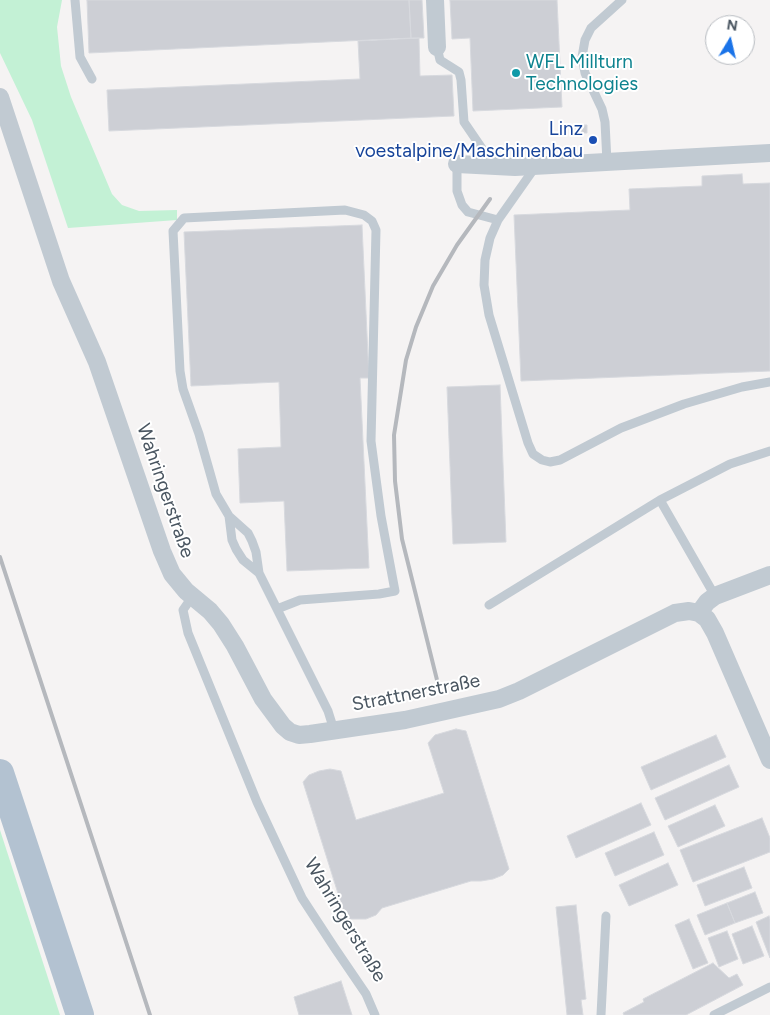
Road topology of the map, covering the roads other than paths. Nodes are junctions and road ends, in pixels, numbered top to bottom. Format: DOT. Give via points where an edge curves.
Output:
graph roads {
  1 [pos="76,0"];
  2 [pos="435,0"];
  3 [pos="622,0"];
  4 [pos="437,47"];
  5 [pos="92,79"];
  6 [pos="0,97"];
  7 [pos="770,153"];
  8 [pos="608,162"];
  9 [pos="457,164"];
  10 [pos="494,166"];
  11 [pos="536,166"];
  12 [pos="498,220"];
  13 [pos="770,382"];
  14 [pos="770,451"];
  15 [pos="660,500"];
  16 [pos="229,516"];
  17 [pos="259,573"];
  18 [pos="770,575"];
  19 [pos="714,596"];
  20 [pos="192,597"];
  21 [pos="489,605"];
  22 [pos="277,609"];
  23 [pos="700,613"];
  24 [pos="334,730"];
  25 [pos="770,760"];
  26 [pos="0,773"];
  27 [pos="606,916"];
  28 [pos="770,987"];
  29 [pos="80,1015"];
  30 [pos="375,1015"];
  31 [pos="601,1015"];
  32 [pos="714,1015"];
  1 -- 5 [label="lane" via="80,57"];
  2 -- 4 [label="street"];
  3 -- 8 [label="lane" via="591,28 582,56 585,73 602,109"];
  4 -- 10 [label="lane" via="440,60 459,72 464,122"];
  6 -- 20 [label="street, Wahringerstraße" via="61,281 97,362 162,551 172,574"];
  7 -- 8 [label="street"];
  8 -- 11 [label="street"];
  9 -- 10 [label="street"];
  9 -- 12 [label="lane" via="456,191 462,205 468,212"];
  10 -- 11 [label="street"];
  11 -- 12 [label="lane"];
  12 -- 13 [label="lane" via="485,260 484,286 489,315 528,443 533,454 542,460 550,462 569,457 621,428 684,404"];
  14 -- 15 [label="lane" via="730,464"];
  15 -- 19 [label="lane"];
  15 -- 21 [label="lane"];
  16 -- 17 [label="lane" via="248,533 256,552"];
  16 -- 17 [label="lane" via="236,549 243,560"];
  16 -- 22 [label="lane" via="216,494 180,371 173,231 184,218 345,210 364,214 376,230 371,441 395,591 300,600"];
  17 -- 22 [label="lane"];
  18 -- 19 [label="street"];
  19 -- 23 [label="street"];
  20 -- 24 [label="street, Strattnerstraße" via="221,624 283,726 299,735"];
  20 -- 30 [label="lane, Wahringerstraße" via="183,610 188,633 257,802 302,898 366,994"];
  22 -- 24 [label="lane" via="328,711"];
  23 -- 24 [label="street, Strattnerstraße" via="675,613 499,699 405,720"];
  23 -- 25 [label="street" via="716,633"];
  26 -- 29 [label="main road"];
  27 -- 31 [label="lane"];
  28 -- 32 [label="lane"];
}
